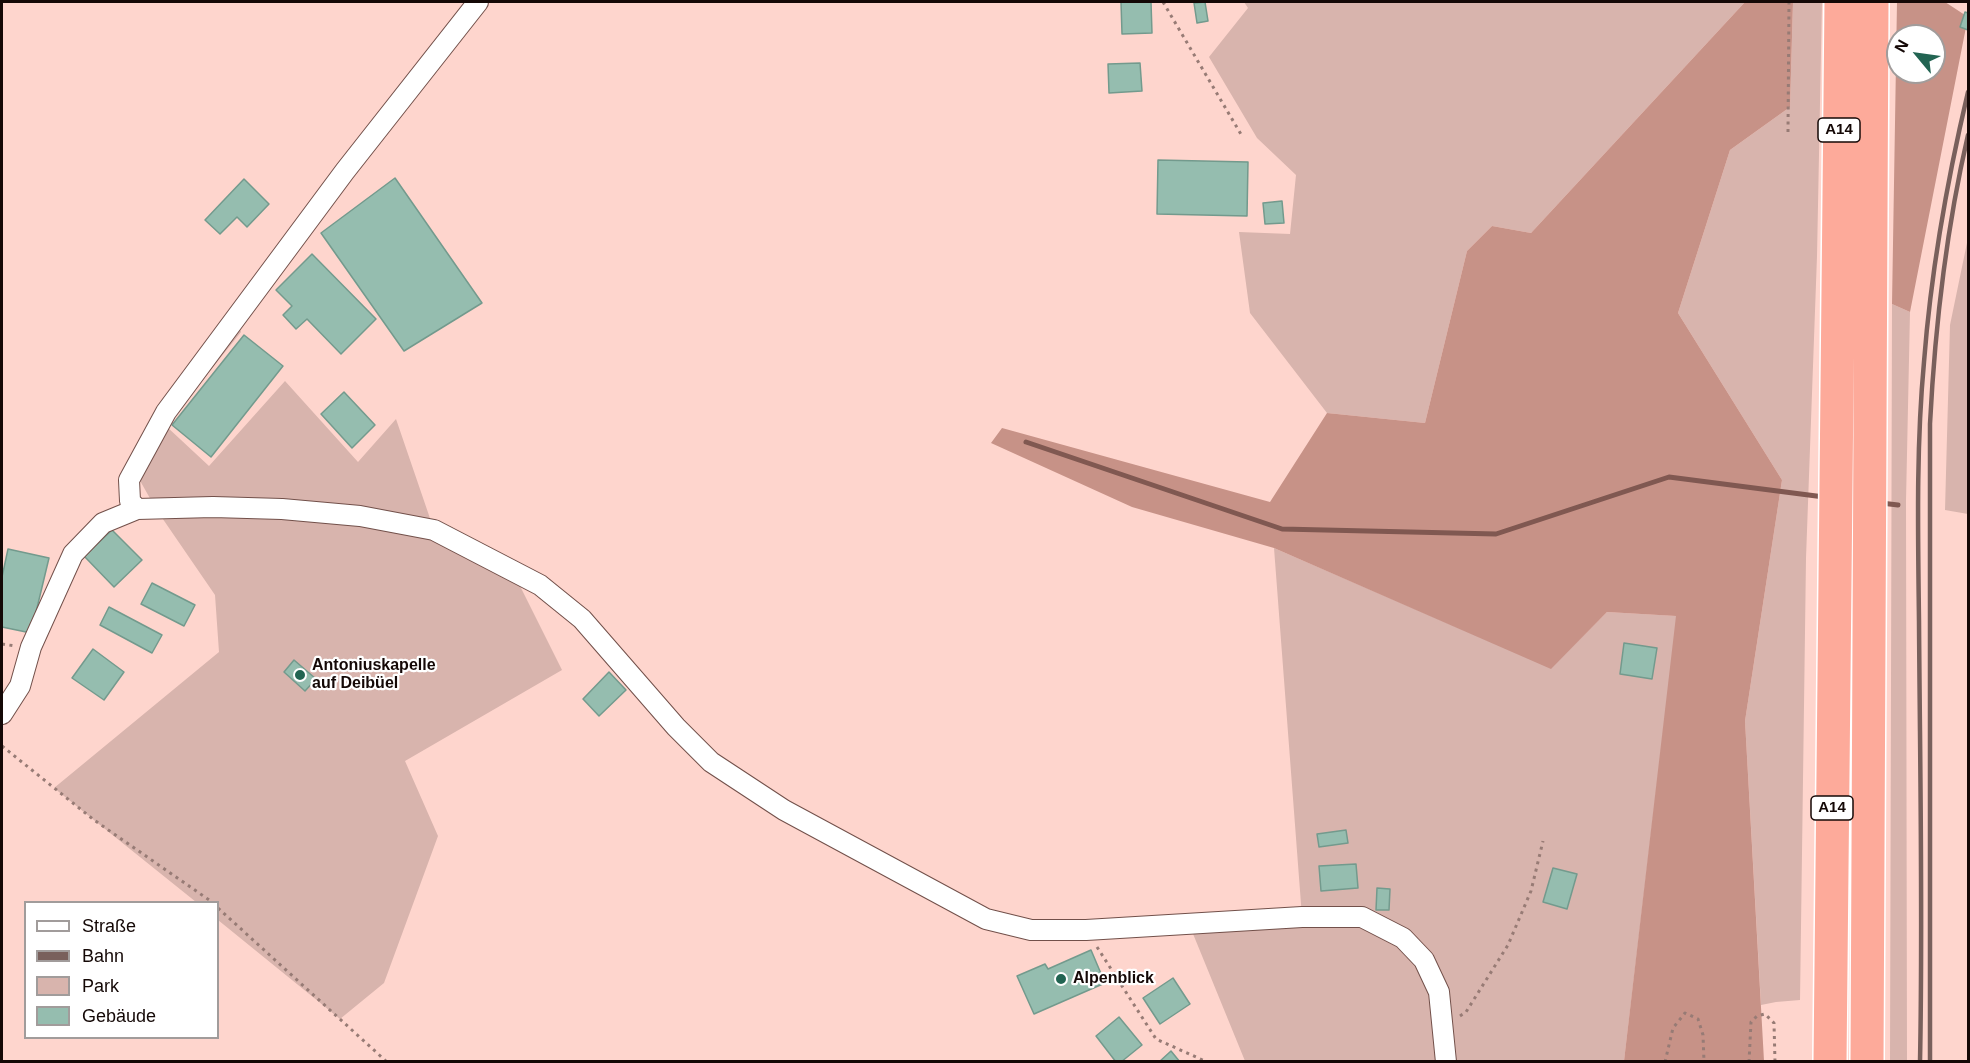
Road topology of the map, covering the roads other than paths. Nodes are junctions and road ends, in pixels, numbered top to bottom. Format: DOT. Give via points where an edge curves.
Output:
graph roads {
  1 [pos="478,2"];
  2 [pos="1841,2"];
  3 [pos="1872,2"];
  4 [pos="137,509"];
  5 [pos="2,714"];
  6 [pos="1446,1062"];
  7 [pos="1830,1062"];
  8 [pos="1867,1062"];
  1 -- 4 [label="street" via="345,171 166,412 129,480 130,501"];
  2 -- 7 [label="highway, A14"];
  3 -- 8 [label="highway, A14"];
  4 -- 5 [label="street" via="103,523 73,554 31,647 21,686"];
  4 -- 6 [label="street" via="282,509 360,516 434,530 540,585 582,619 711,762 784,810 986,919 1031,930 1086,930 1362,917 1403,938 1424,960 1440,992"];
}
